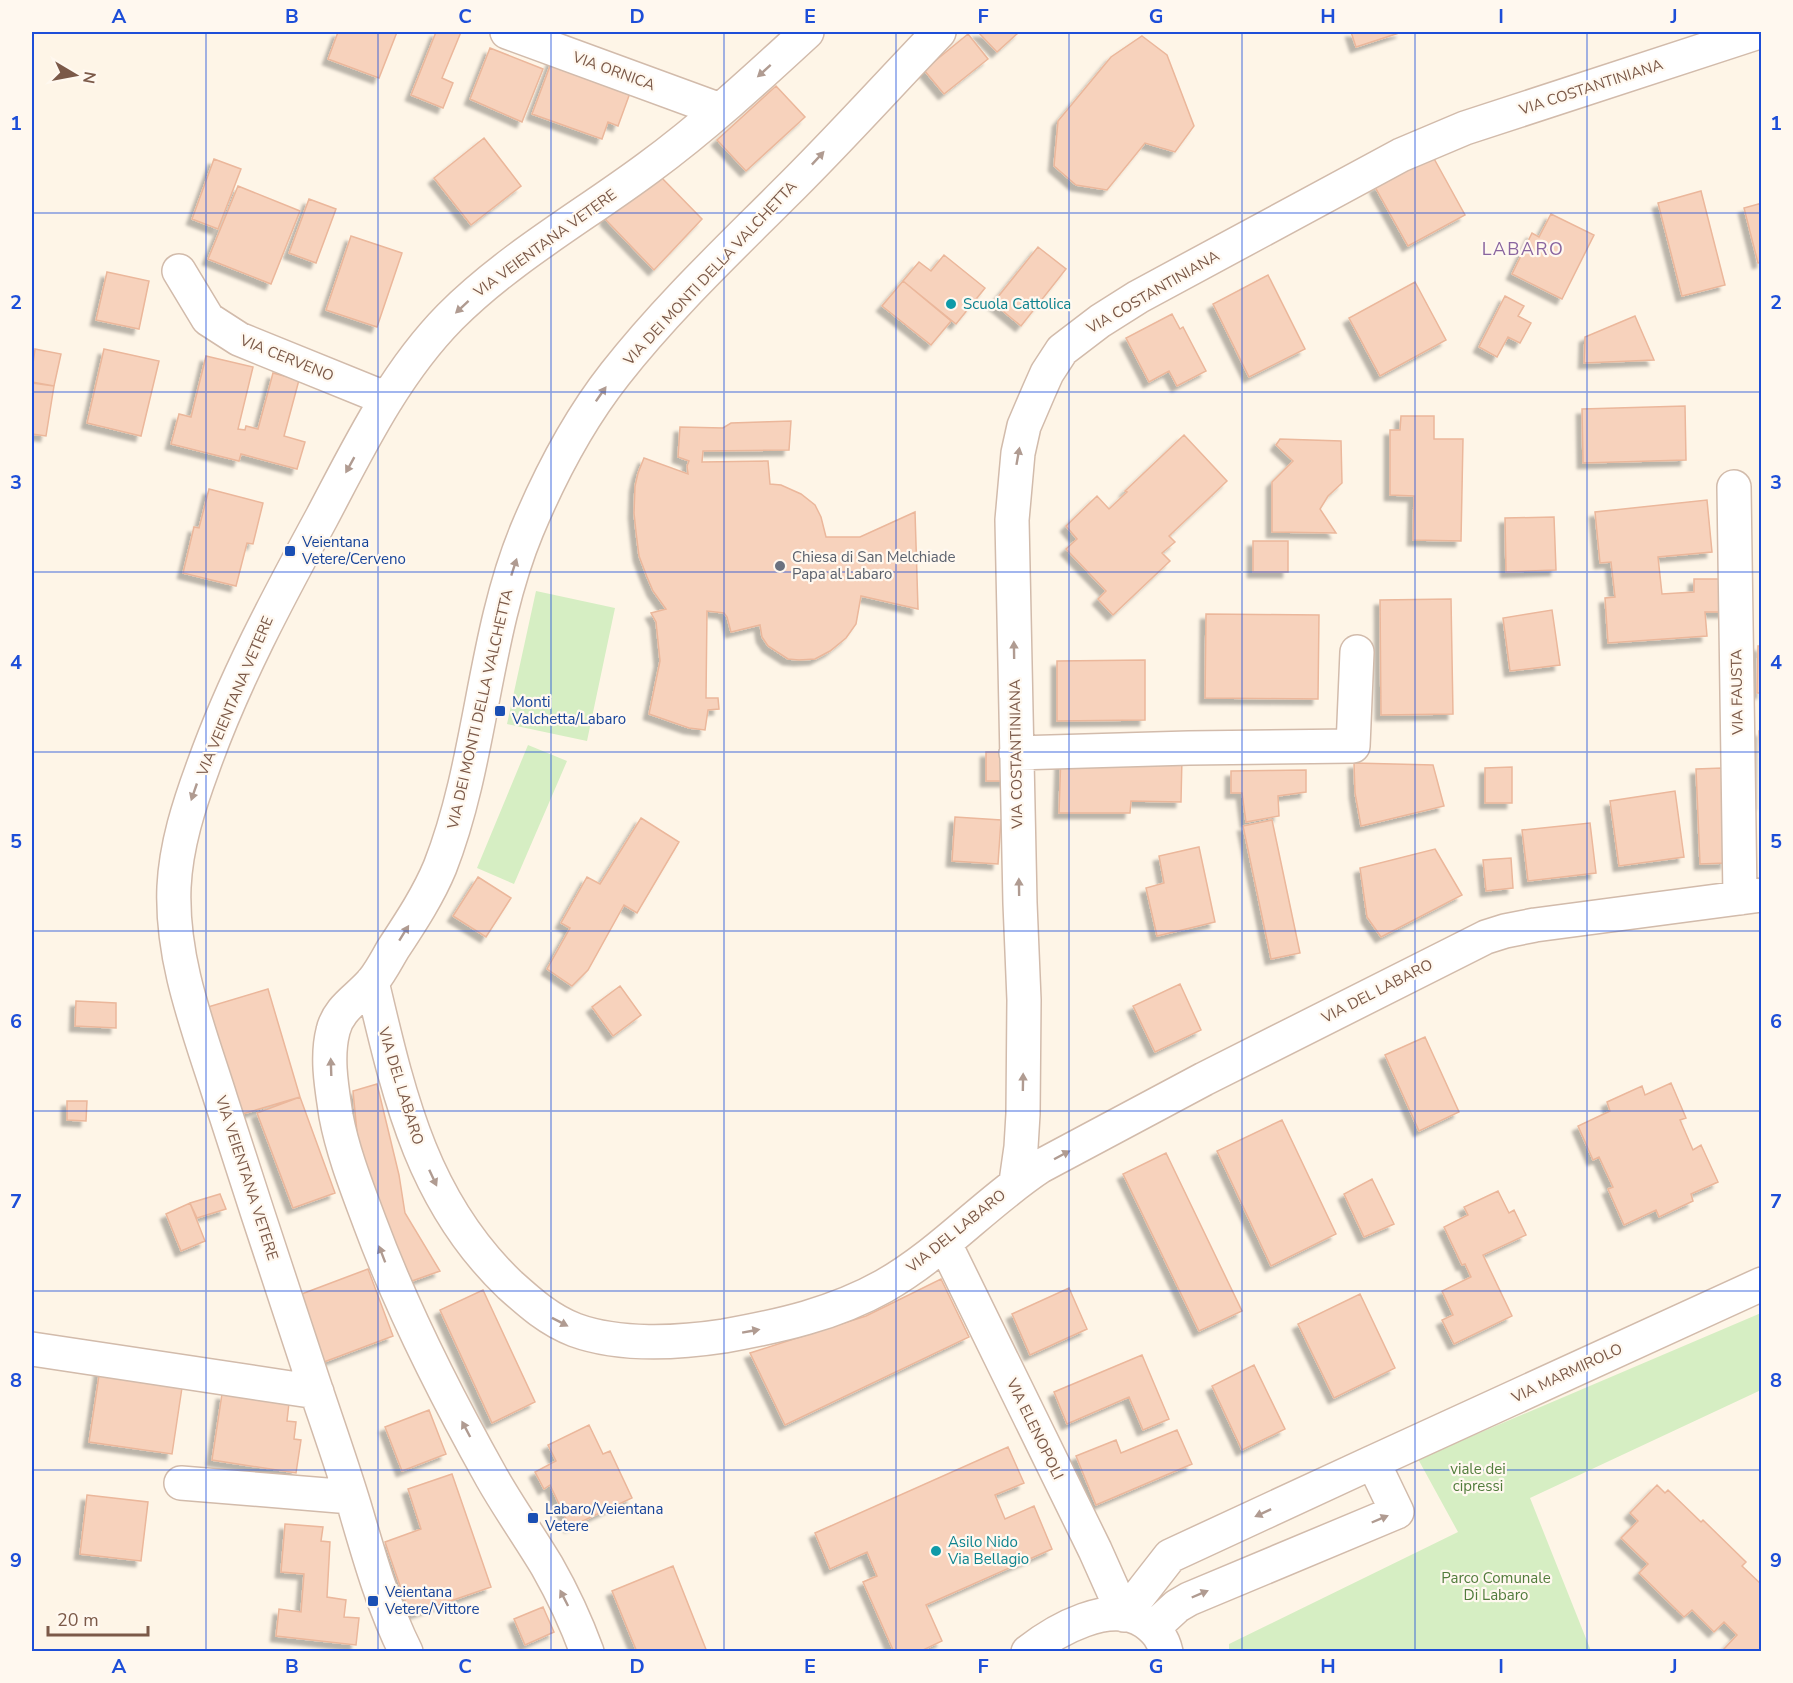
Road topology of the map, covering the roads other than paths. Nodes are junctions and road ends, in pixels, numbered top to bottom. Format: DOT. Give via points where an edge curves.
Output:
graph roads {
  1 [pos="507,32"];
  2 [pos="807,32"];
  3 [pos="939,32"];
  4 [pos="1759,32"];
  5 [pos="720,110"];
  6 [pos="179,271"];
  7 [pos="387,399"];
  8 [pos="1734,487"];
  9 [pos="1357,652"];
  10 [pos="1016,753"];
  11 [pos="1751,896"];
  12 [pos="372,982"];
  13 [pos="1016,1182"];
  14 [pos="945,1244"];
  15 [pos="1761,1284"];
  16 [pos="32,1349"];
  17 [pos="317,1392"];
  18 [pos="1373,1462"];
  19 [pos="181,1483"];
  20 [pos="351,1497"];
  21 [pos="1148,1631"];
  22 [pos="406,1652"];
  23 [pos="587,1652"];
  24 [pos="1028,1652"];
  1 -- 5 [label="street, VIA ORNICA"];
  2 -- 5 [label="street, VIA VEIENTANA VETERE, one-way"];
  12 -- 3 [label="street, VIA DEI MONTI DELLA VALCHETTA, one-way" via="439,869 455,821 512,573 526,532 576,431 614,376 681,299"];
  10 -- 4 [label="street, VIA COSTANTINIANA, one-way" via="1012,506 1024,426 1047,373 1062,350 1138,297 1401,154 1465,128"];
  5 -- 7 [label="street, VIA VEIENTANA VETERE, one-way" via="650,167 522,257 470,299 418,354"];
  6 -- 7 [label="street, VIA CERVENO" via="208,319 239,339"];
  7 -- 17 [label="street, VIA VEIENTANA VETERE, one-way" via="288,580 235,688 191,802 175,873 175,926 188,998"];
  8 -- 11 [label="street, VIA FAUSTA"];
  9 -- 10 [label="street" via="1353,746"];
  13 -- 10 [label="street, VIA COSTANTINIANA, one-way" via="1024,1044"];
  13 -- 11 [label="street, VIA DEL LABARO, one-way" via="1204,1079 1486,937 1535,925"];
  12 -- 14 [label="street, VIA DEL LABARO, one-way" via="404,1107 450,1210 506,1280 536,1308 566,1326 607,1338 671,1341 791,1323 868,1294"];
  23 -- 12 [label="street, one-way" via="557,1584 494,1481 420,1341 353,1179 335,1107 331,1041 340,1013"];
  13 -- 14 [label="street, VIA DEL LABARO"];
  14 -- 21 [label="street, VIA ELENOPOLI" via="1089,1539"];
  15 -- 18 [label="street, VIA MARMIROLO"];
  16 -- 17 [label="street"];
  17 -- 20 [label="street, VIA VEIENTANA VETERE"];
  18 -- 21 [label="street, VIA MARMIROLO, one-way" via="1170,1556"];
  21 -- 18 [label="street, one-way" via="1189,1599 1397,1512"];
  19 -- 20 [label="street"];
  20 -- 22 [label="street, VIA VEIENTANA VETERE" via="396,1633"];
  21 -- 24 [label="street" via="1107,1615 1064,1629"];
}
